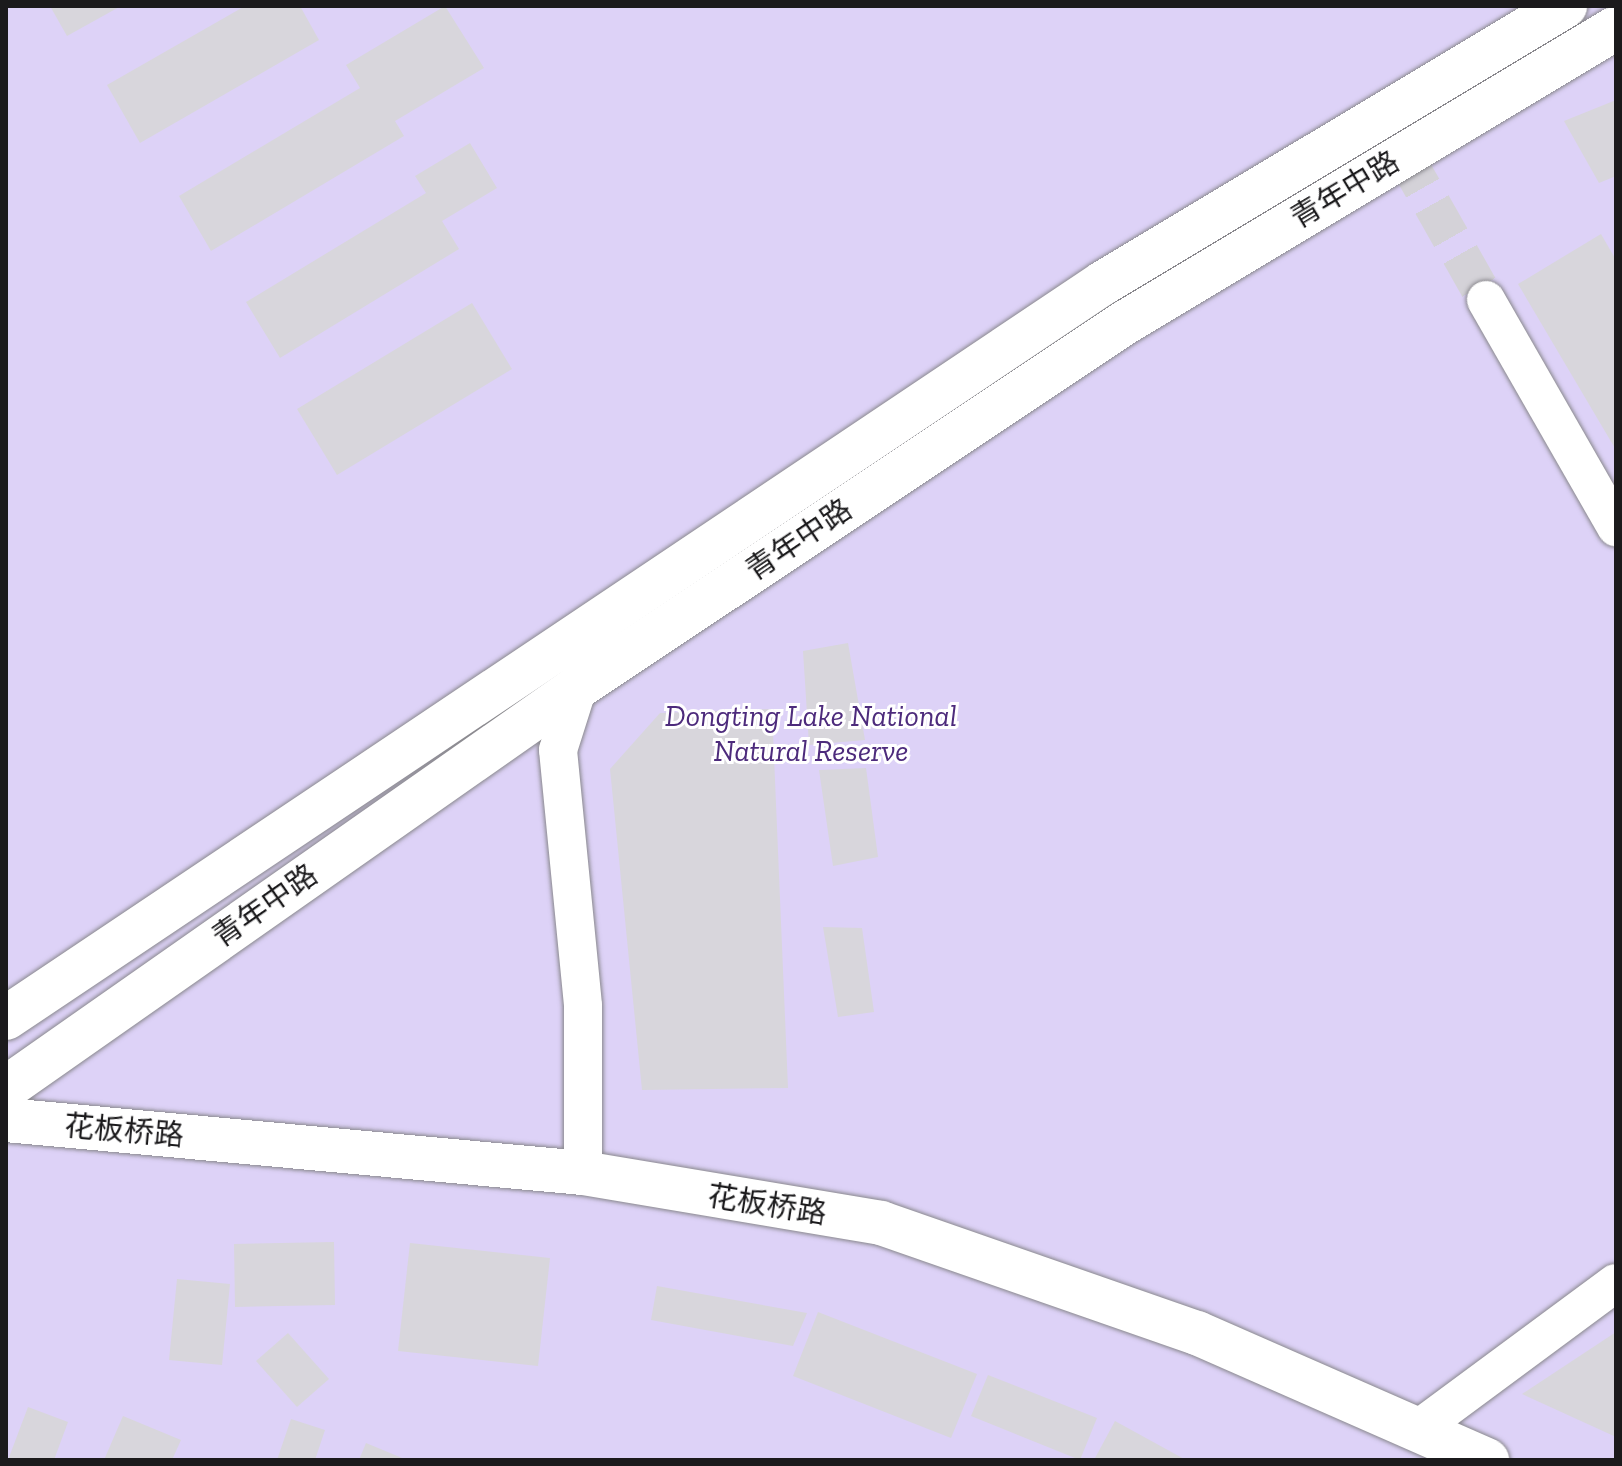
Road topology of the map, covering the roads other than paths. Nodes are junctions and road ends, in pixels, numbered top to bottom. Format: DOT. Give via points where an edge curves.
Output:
graph roads {
  1 [pos="1565,6"];
  2 [pos="1616,28"];
  3 [pos="1486,300"];
  4 [pos="1616,527"];
  5 [pos="578,687"];
  6 [pos="6,1018"];
  7 [pos="6,1088"];
  8 [pos="6,1120"];
  9 [pos="583,1173"];
  10 [pos="1616,1283"];
  11 [pos="1417,1430"];
  12 [pos="1487,1460"];
  1 -- 6 [label="main road, 青年中路" via="1103,283"];
  2 -- 5 [label="main road, 青年中路" via="1126,322"];
  3 -- 4 [label="street"];
  5 -- 7 [label="main road, 青年中路"];
  5 -- 9 [label="street" via="558,750 583,1006"];
  8 -- 9 [label="main road, 花板桥路"];
  9 -- 11 [label="main road, 花板桥路" via="881,1223 1197,1333"];
  10 -- 11 [label="street"];
  11 -- 12 [label="main road, 花板桥路"];
}
